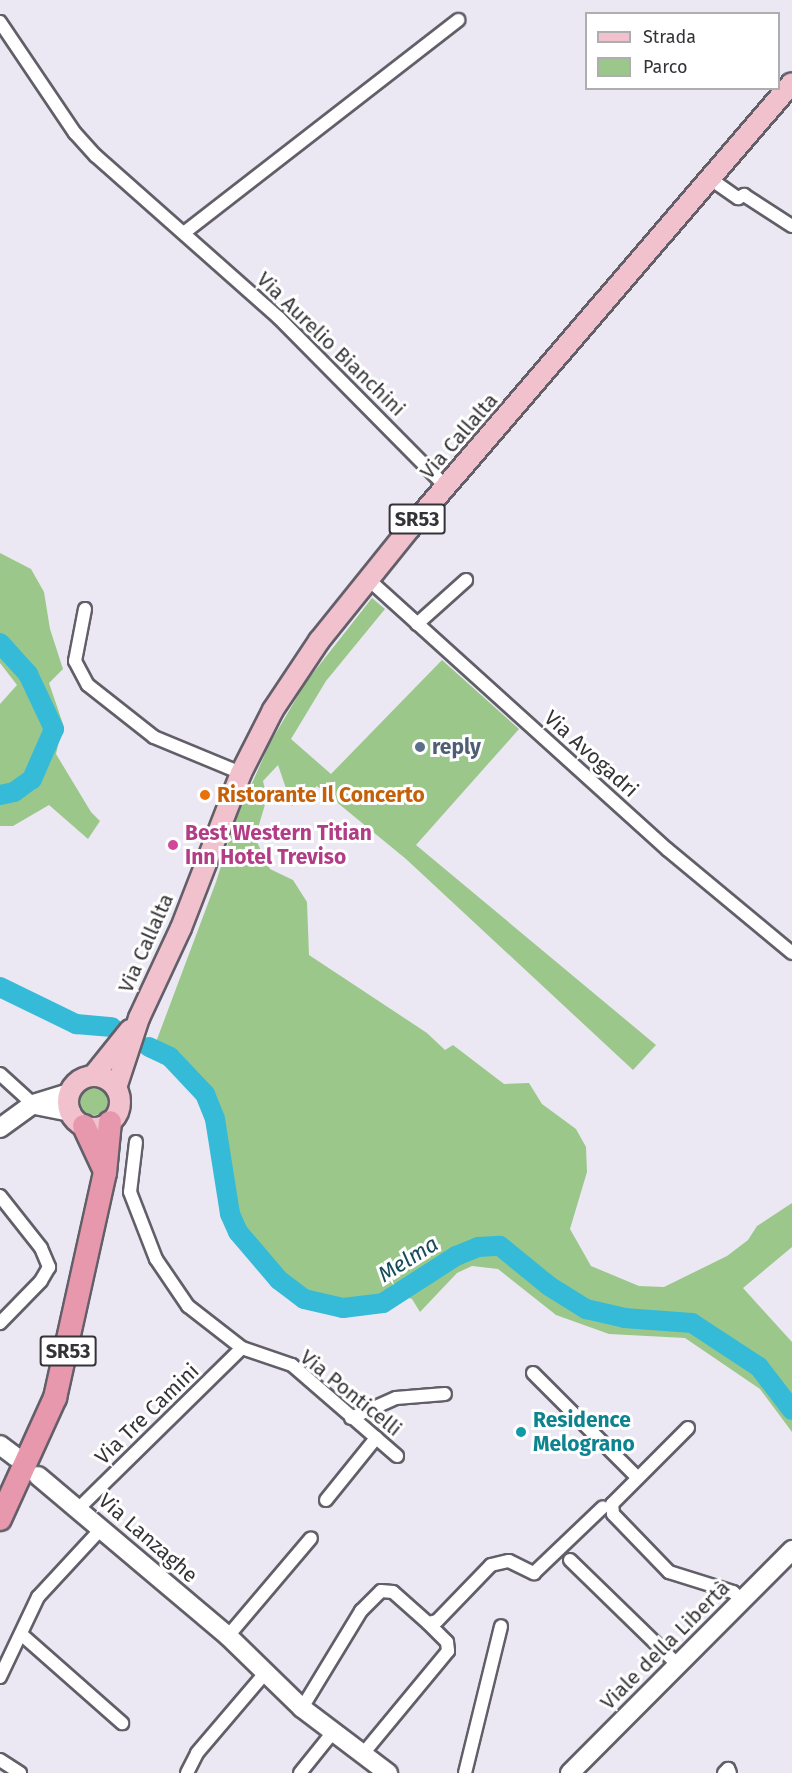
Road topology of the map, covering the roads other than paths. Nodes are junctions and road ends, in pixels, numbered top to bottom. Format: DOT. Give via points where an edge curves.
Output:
graph roads {
  1 [pos="458,20"];
  2 [pos="0,22"];
  3 [pos="792,83"];
  4 [pos="712,180"];
  5 [pos="792,226"];
  6 [pos="185,232"];
  7 [pos="446,486"];
  8 [pos="368,579"];
  9 [pos="466,580"];
  10 [pos="86,609"];
  11 [pos="417,624"];
  12 [pos="241,773"];
  13 [pos="792,953"];
  14 [pos="139,1018"];
  15 [pos="0,1074"];
  16 [pos="93,1076"];
  17 [pos="116,1088"];
  18 [pos="33,1104"];
  19 [pos="75,1110"];
  20 [pos="110,1122"];
  21 [pos="0,1128"];
  22 [pos="136,1142"];
  23 [pos="105,1173"];
  24 [pos="0,1196"];
  25 [pos="0,1323"];
  26 [pos="242,1348"];
  27 [pos="533,1373"];
  28 [pos="445,1394"];
  29 [pos="351,1418"];
  30 [pos="688,1428"];
  31 [pos="376,1438"];
  32 [pos="397,1456"];
  33 [pos="38,1476"];
  34 [pos="638,1478"];
  35 [pos="326,1500"];
  36 [pos="608,1505"];
  37 [pos="79,1508"];
  38 [pos="0,1519"];
  39 [pos="102,1528"];
  40 [pos="311,1538"];
  41 [pos="792,1550"];
  42 [pos="570,1560"];
  43 [pos="742,1600"];
  44 [pos="428,1623"];
  45 [pos="501,1626"];
  46 [pos="21,1634"];
  47 [pos="228,1636"];
  48 [pos="677,1664"];
  49 [pos="265,1673"];
  50 [pos="0,1677"];
  51 [pos="302,1708"];
  52 [pos="122,1723"];
  53 [pos="333,1732"];
  54 [pos="362,1755"];
  55 [pos="0,1760"];
  56 [pos="20,1773"];
  57 [pos="187,1773"];
  58 [pos="300,1773"];
  59 [pos="387,1773"];
  60 [pos="465,1773"];
  61 [pos="570,1773"];
  62 [pos="724,1773"];
  63 [pos="730,1773"];
  1 -- 6 [label="street"];
  2 -- 6 [label="street, Via Aurelio Bianchini" via="75,133 96,156"];
  3 -- 4 [label="main road, Via Callalta / SR53"];
  4 -- 5 [label="street"];
  4 -- 7 [label="main road, Via Callalta / SR53"];
  6 -- 7 [label="street, Via Aurelio Bianchini" via="279,318"];
  7 -- 8 [label="main road, Via Callalta / SR53"];
  8 -- 11 [label="street, Via Avogadri"];
  8 -- 12 [label="main road, Via Callalta / SR53" via="319,641 273,710"];
  9 -- 11 [label="street"];
  10 -- 12 [label="street" via="75,661 88,685 154,737"];
  11 -- 13 [label="street, Via Avogadri" via="668,850"];
  12 -- 14 [label="main road, Via Callalta / SR53" via="181,928"];
  14 -- 16 [label="main road, Via Callalta / SR53"];
  14 -- 17 [label="main road, Via Callalta / SR53"];
  15 -- 18 [label="street"];
  16 -- 17 [label="main road" via="108,1080"];
  16 -- 19 [label="main road" via="82,1080"];
  17 -- 20 [label="main road" via="120,1107"];
  18 -- 19 [label="street"];
  18 -- 21 [label="street"];
  19 -- 20 [label="main road" via="96,1128"];
  19 -- 23 [label="highway"];
  20 -- 23 [label="highway, SR53"];
  22 -- 26 [label="street, Via Ponticelli" via="130,1192 156,1259 188,1306"];
  23 -- 38 [label="highway, SR53" via="55,1398"];
  24 -- 25 [label="street" via="41,1248 49,1267 41,1281"];
  26 -- 29 [label="street, Via Ponticelli" via="292,1365"];
  26 -- 37 [label="street, Via Tre Camini"];
  27 -- 34 [label="street"];
  28 -- 29 [label="street" via="396,1398"];
  29 -- 31 [label="street, Via Ponticelli"];
  30 -- 34 [label="street"];
  31 -- 32 [label="street, Via Ponticelli"];
  31 -- 35 [label="street"];
  33 -- 37 [label="street, Via Lanzaghe"];
  34 -- 36 [label="street"];
  36 -- 43 [label="street" via="633,1539 669,1572 733,1592"];
  36 -- 44 [label="street" via="534,1573 509,1562 494,1562 437,1621"];
  37 -- 39 [label="street, Via Lanzaghe"];
  39 -- 46 [label="street" via="38,1598"];
  39 -- 47 [label="street, Via Lanzaghe"];
  40 -- 47 [label="street"];
  41 -- 43 [label="street, Viale della Libertà"];
  42 -- 48 [label="street"];
  43 -- 48 [label="street, Viale della Libertà"];
  44 -- 51 [label="street" via="393,1592 381,1591 361,1611"];
  44 -- 54 [label="street" via="447,1642 448,1651"];
  45 -- 60 [label="street"];
  46 -- 50 [label="street"];
  46 -- 52 [label="street"];
  47 -- 49 [label="street, Via Lanzaghe"];
  48 -- 61 [label="street, Viale della Libertà"];
  49 -- 51 [label="street, Via Lanzaghe"];
  49 -- 57 [label="street" via="197,1753"];
  51 -- 53 [label="street, Via Lanzaghe"];
  53 -- 54 [label="street, Via Lanzaghe"];
  53 -- 58 [label="street"];
  54 -- 59 [label="street, Via Lanzaghe"];
  55 -- 56 [label="street"];
  62 -- 63 [label="street" via="728,1769"];
}
